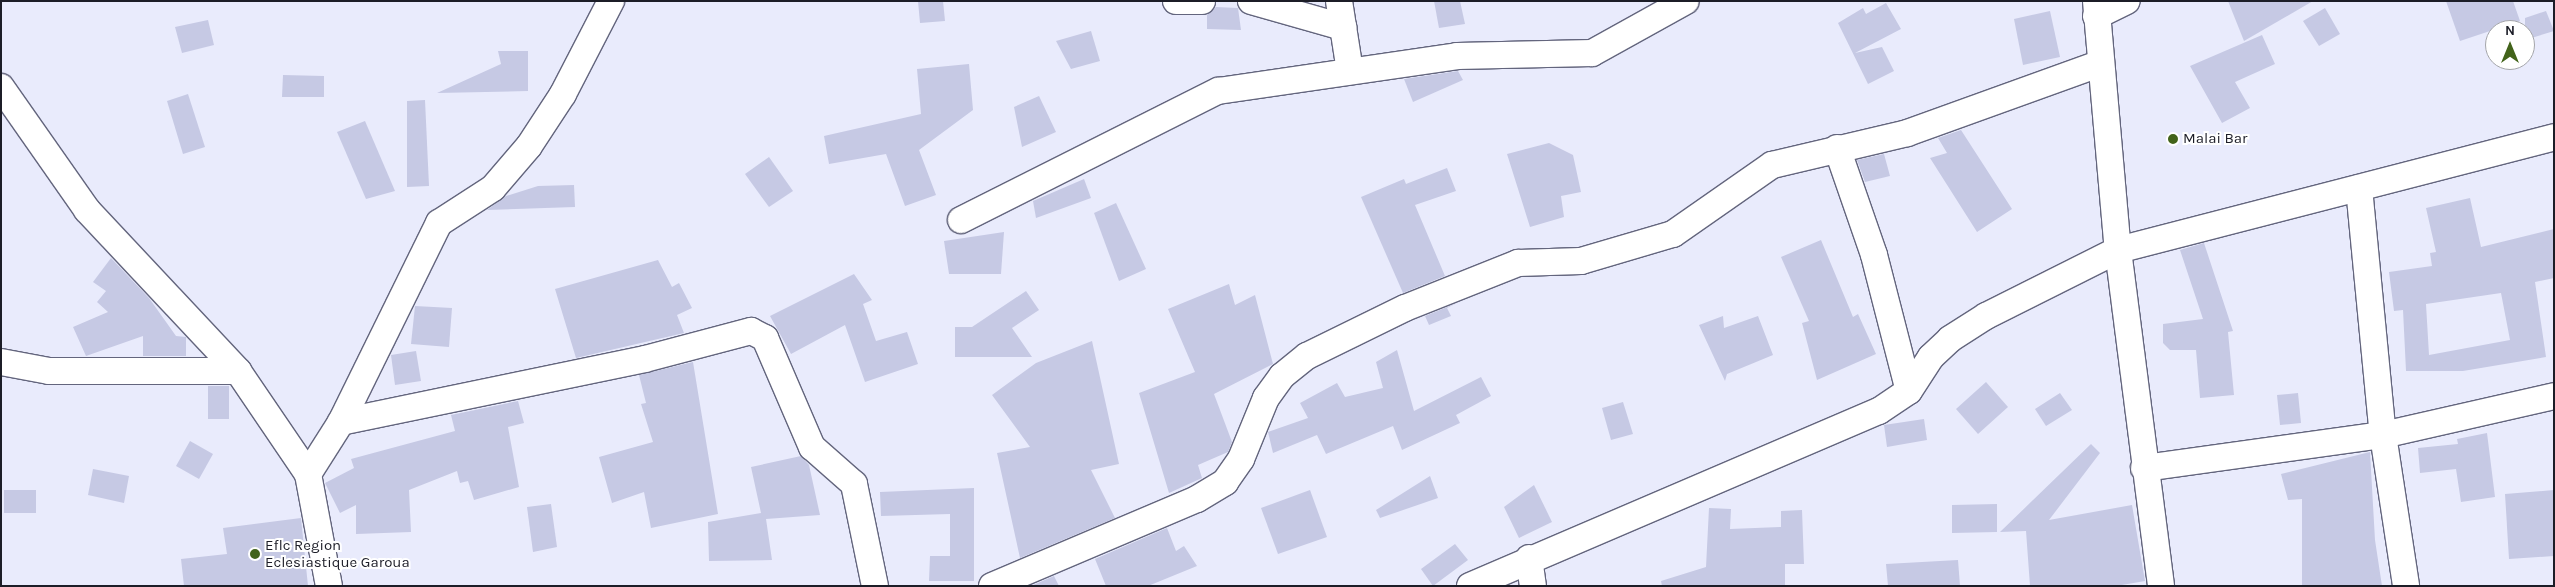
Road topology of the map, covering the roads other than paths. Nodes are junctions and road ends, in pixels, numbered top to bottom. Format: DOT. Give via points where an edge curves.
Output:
graph roads {
  1 [pos="611,1"];
  2 [pos="1176,1"];
  3 [pos="1202,1"];
  4 [pos="1251,1"];
  5 [pos="1339,1"];
  6 [pos="1686,1"];
  7 [pos="2127,1"];
  8 [pos="2096,9"];
  9 [pos="1343,27"];
  10 [pos="2099,64"];
  11 [pos="1350,71"];
  12 [pos="1,87"];
  13 [pos="2554,137"];
  14 [pos="1837,148"];
  15 [pos="2359,188"];
  16 [pos="961,220"];
  17 [pos="2118,250"];
  18 [pos="1,362"];
  19 [pos="238,371"];
  20 [pos="1909,391"];
  21 [pos="2554,396"];
  22 [pos="341,422"];
  23 [pos="2383,435"];
  24 [pos="2144,468"];
  25 [pos="308,474"];
  26 [pos="1529,558"];
  27 [pos="329,586"];
  28 [pos="875,586"];
  29 [pos="992,586"];
  30 [pos="1470,586"];
  31 [pos="1533,586"];
  32 [pos="2161,586"];
  33 [pos="2406,586"];
  1 -- 22 [label="street" via="563,94 529,146 493,188 439,223"];
  2 -- 3 [label="street"];
  4 -- 9 [label="street"];
  5 -- 9 [label="street"];
  6 -- 11 [label="street" via="1592,53 1457,56"];
  7 -- 8 [label="street"];
  8 -- 10 [label="street"];
  9 -- 11 [label="street"];
  10 -- 14 [label="street" via="1907,133"];
  10 -- 17 [label="street"];
  11 -- 16 [label="street" via="1218,91"];
  12 -- 19 [label="street" via="87,210"];
  13 -- 15 [label="street"];
  14 -- 20 [label="street" via="1872,248"];
  14 -- 29 [label="street" via="1772,165 1673,234 1581,261 1510,266 1405,308 1307,356 1282,376 1266,398 1241,458 1225,482 1197,499"];
  15 -- 17 [label="street"];
  15 -- 23 [label="street"];
  17 -- 20 [label="street" via="1950,339 1931,357"];
  17 -- 24 [label="street"];
  18 -- 19 [label="street" via="49,371"];
  19 -- 25 [label="street"];
  20 -- 26 [label="street" via="1879,411"];
  21 -- 23 [label="street"];
  22 -- 25 [label="street"];
  22 -- 28 [label="street" via="645,359 751,331 765,338 812,447 854,484"];
  23 -- 24 [label="street"];
  23 -- 33 [label="street"];
  24 -- 32 [label="street"];
  25 -- 27 [label="street"];
  26 -- 30 [label="street"];
  26 -- 31 [label="street"];
}
